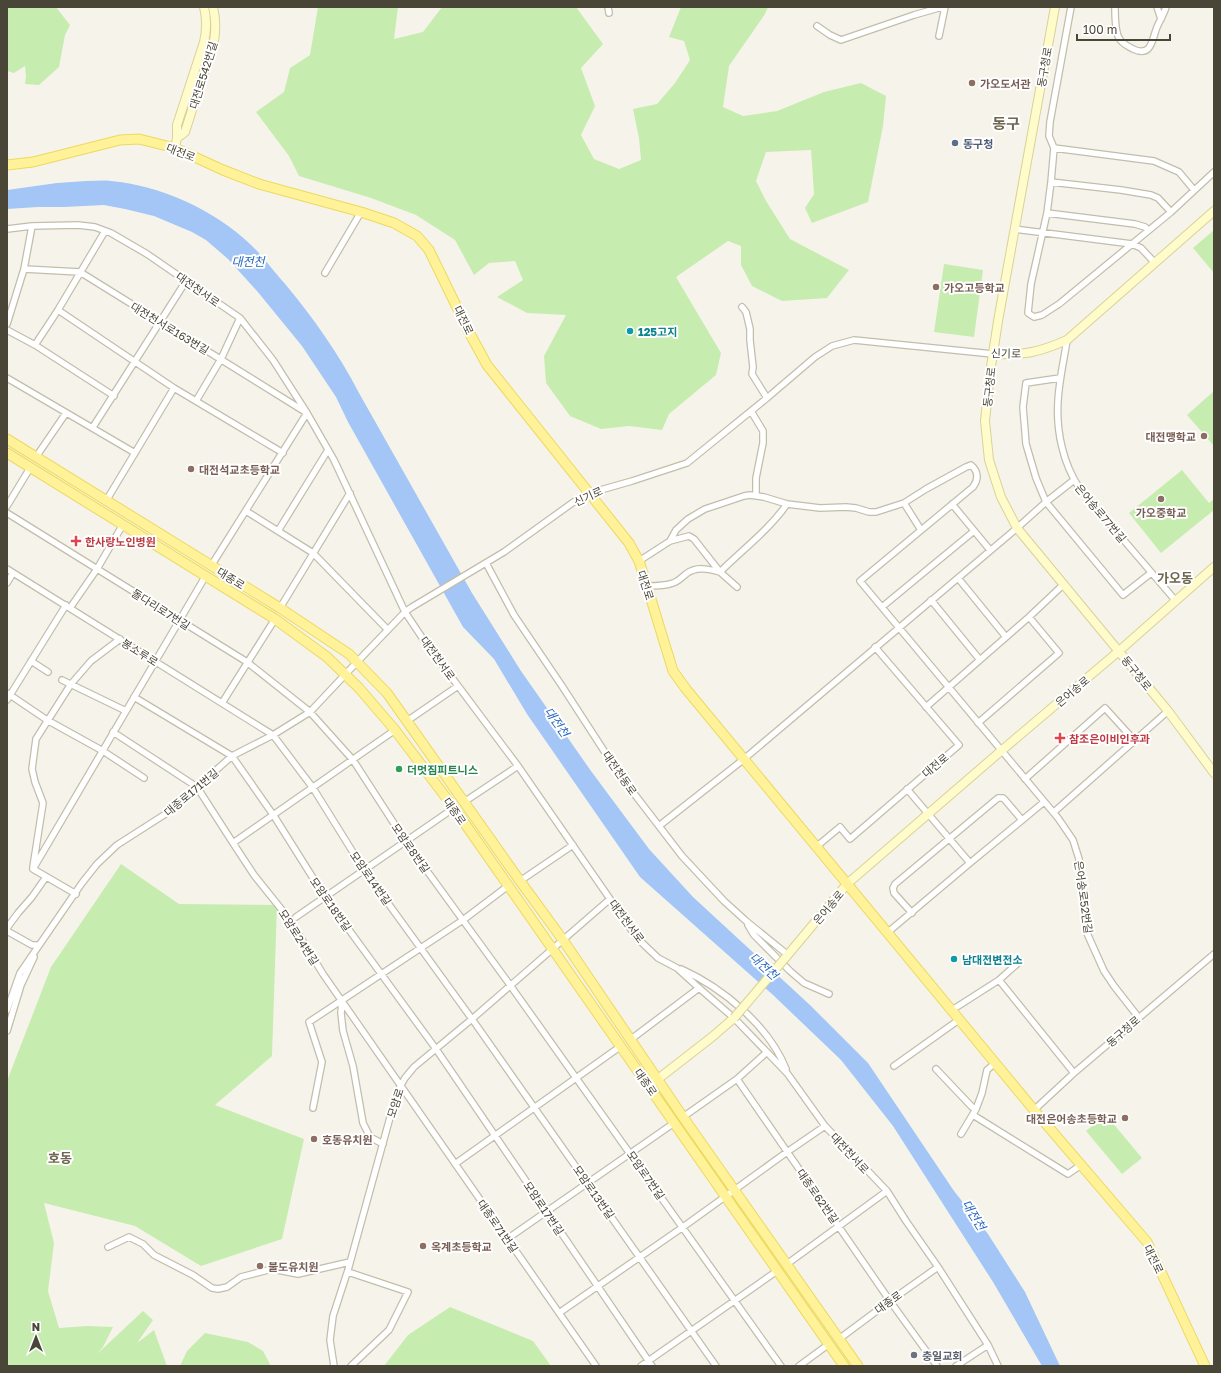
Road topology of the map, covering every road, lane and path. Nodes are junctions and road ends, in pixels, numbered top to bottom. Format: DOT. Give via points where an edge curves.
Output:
graph roads {
  1 [pos="204,7"];
  2 [pos="213,7"];
  3 [pos="943,7"];
  4 [pos="1055,7"];
  5 [pos="1071,7"];
  6 [pos="1115,7"];
  7 [pos="1157,7"];
  8 [pos="1166,7"];
  9 [pos="1161,19"];
  10 [pos="817,26"];
  11 [pos="939,36"];
  12 [pos="177,138"];
  13 [pos="175,148"];
  14 [pos="1054,148"];
  15 [pos="7,164"];
  16 [pos="1214,172"];
  17 [pos="1051,182"];
  18 [pos="1194,190"];
  19 [pos="1214,211"];
  20 [pos="361,212"];
  21 [pos="1171,212"];
  22 [pos="1047,213"];
  23 [pos="32,226"];
  24 [pos="7,229"];
  25 [pos="1014,229"];
  26 [pos="105,230"];
  27 [pos="1148,230"];
  28 [pos="1042,233"];
  29 [pos="1132,244"];
  30 [pos="1155,263"];
  31 [pos="24,268"];
  32 [pos="80,272"];
  33 [pos="325,273"];
  34 [pos="186,281"];
  35 [pos="742,307"];
  36 [pos="58,310"];
  37 [pos="240,318"];
  38 [pos="160,323"];
  39 [pos="7,324"];
  40 [pos="7,330"];
  41 [pos="1066,340"];
  42 [pos="35,345"];
  43 [pos="993,354"];
  44 [pos="221,359"];
  45 [pos="135,362"];
  46 [pos="7,378"];
  47 [pos="1060,378"];
  48 [pos="174,388"];
  49 [pos="114,396"];
  50 [pos="767,398"];
  51 [pos="196,401"];
  52 [pos="751,411"];
  53 [pos="66,413"];
  54 [pos="307,413"];
  55 [pos="93,428"];
  56 [pos="7,439"];
  57 [pos="328,450"];
  58 [pos="283,452"];
  59 [pos="136,453"];
  60 [pos="7,454"];
  61 [pos="36,457"];
  62 [pos="30,468"];
  63 [pos="1074,480"];
  64 [pos="350,493"];
  65 [pos="590,493"];
  66 [pos="756,496"];
  67 [pos="106,501"];
  68 [pos="1046,502"];
  69 [pos="904,503"];
  70 [pos="787,504"];
  71 [pos="952,504"];
  72 [pos="7,506"];
  73 [pos="246,511"];
  74 [pos="7,513"];
  75 [pos="122,526"];
  76 [pos="1017,528"];
  77 [pos="921,530"];
  78 [pos="278,531"];
  79 [pos="974,531"];
  80 [pos="670,541"];
  81 [pos="990,550"];
  82 [pos="313,553"];
  83 [pos="638,561"];
  84 [pos="486,563"];
  85 [pos="211,566"];
  86 [pos="1214,567"];
  87 [pos="7,568"];
  88 [pos="98,569"];
  89 [pos="13,572"];
  90 [pos="720,572"];
  91 [pos="1151,573"];
  92 [pos="205,577"];
  93 [pos="958,578"];
  94 [pos="7,583"];
  95 [pos="1064,584"];
  96 [pos="647,586"];
  97 [pos="737,587"];
  98 [pos="931,600"];
  99 [pos="1175,600"];
  100 [pos="68,607"];
  101 [pos="412,607"];
  102 [pos="882,607"];
  103 [pos="280,608"];
  104 [pos="405,612"];
  105 [pos="1029,617"];
  106 [pos="275,619"];
  107 [pos="180,620"];
  108 [pos="899,628"];
  109 [pos="388,630"];
  110 [pos="1006,637"];
  111 [pos="120,639"];
  112 [pos="875,647"];
  113 [pos="1119,651"];
  114 [pos="980,660"];
  115 [pos="31,661"];
  116 [pos="155,661"];
  117 [pos="247,662"];
  118 [pos="357,662"];
  119 [pos="48,672"];
  120 [pos="345,674"];
  121 [pos="62,680"];
  122 [pos="70,684"];
  123 [pos="458,686"];
  124 [pos="948,687"];
  125 [pos="8,696"];
  126 [pos="134,697"];
  127 [pos="222,703"];
  128 [pos="926,707"];
  129 [pos="126,710"];
  130 [pos="310,712"];
  131 [pos="1168,712"];
  132 [pos="47,720"];
  133 [pos="407,721"];
  134 [pos="978,723"];
  135 [pos="395,730"];
  136 [pos="113,732"];
  137 [pos="273,735"];
  138 [pos="1135,741"];
  139 [pos="103,751"];
  140 [pos="1001,751"];
  141 [pos="232,756"];
  142 [pos="744,759"];
  143 [pos="352,760"];
  144 [pos="518,766"];
  145 [pos="1214,773"];
  146 [pos="144,778"];
  147 [pos="1025,779"];
  148 [pos="197,788"];
  149 [pos="313,788"];
  150 [pos="907,789"];
  151 [pos="464,802"];
  152 [pos="1044,802"];
  153 [pos="454,808"];
  154 [pos="1054,812"];
  155 [pos="928,814"];
  156 [pos="274,816"];
  157 [pos="1022,820"];
  158 [pos="659,826"];
  159 [pos="949,838"];
  160 [pos="406,842"];
  161 [pos="232,844"];
  162 [pos="573,845"];
  163 [pos="816,847"];
  164 [pos="970,863"];
  165 [pos="33,869"];
  166 [pos="364,870"];
  167 [pos="46,876"];
  168 [pos="520,881"];
  169 [pos="847,884"];
  170 [pos="508,886"];
  171 [pos="76,894"];
  172 [pos="325,897"];
  173 [pos="610,899"];
  174 [pos="912,913"];
  175 [pos="296,917"];
  176 [pos="463,920"];
  177 [pos="746,921"];
  178 [pos="7,930"];
  179 [pos="887,933"];
  180 [pos="563,940"];
  181 [pos="39,945"];
  182 [pos="421,948"];
  183 [pos="553,949"];
  184 [pos="1214,954"];
  185 [pos="787,956"];
  186 [pos="1018,963"];
  187 [pos="677,968"];
  188 [pos="381,975"];
  189 [pos="999,980"];
  190 [pos="510,985"];
  191 [pos="699,988"];
  192 [pos="829,994"];
  193 [pos="342,1001"];
  194 [pos="7,1010"];
  195 [pos="952,1010"];
  196 [pos="734,1018"];
  197 [pos="1139,1018"];
  198 [pos="472,1019"];
  199 [pos="960,1019"];
  200 [pos="7,1031"];
  201 [pos="630,1040"];
  202 [pos="621,1046"];
  203 [pos="436,1049"];
  204 [pos="767,1052"];
  205 [pos="995,1063"];
  206 [pos="894,1066"];
  207 [pos="936,1069"];
  208 [pos="787,1073"];
  209 [pos="1074,1073"];
  210 [pos="577,1078"];
  211 [pos="658,1079"];
  212 [pos="737,1079"];
  213 [pos="400,1086"];
  214 [pos="649,1086"];
  215 [pos="314,1108"];
  216 [pos="534,1108"];
  217 [pos="976,1110"];
  218 [pos="1034,1110"];
  219 [pos="973,1115"];
  220 [pos="683,1117"];
  221 [pos="674,1123"];
  222 [pos="826,1126"];
  223 [pos="961,1134"];
  224 [pos="495,1136"];
  225 [pos="383,1144"];
  226 [pos="787,1152"];
  227 [pos="631,1154"];
  228 [pos="455,1164"];
  229 [pos="1081,1165"];
  230 [pos="588,1184"];
  231 [pos="735,1189"];
  232 [pos="887,1192"];
  233 [pos="725,1196"];
  234 [pos="547,1212"];
  235 [pos="682,1227"];
  236 [pos="839,1227"];
  237 [pos="508,1239"];
  238 [pos="108,1247"];
  239 [pos="639,1257"];
  240 [pos="350,1262"];
  241 [pos="787,1264"];
  242 [pos="938,1267"];
  243 [pos="777,1271"];
  244 [pos="348,1272"];
  245 [pos="597,1286"];
  246 [pos="735,1300"];
  247 [pos="890,1301"];
  248 [pos="559,1312"];
  249 [pos="691,1331"];
  250 [pos="839,1339"];
  251 [pos="829,1344"];
  252 [pos="988,1345"];
  253 [pos="650,1363"];
  254 [pos="334,1366"];
  255 [pos="351,1366"];
  256 [pos="596,1366"];
  257 [pos="641,1366"];
  258 [pos="716,1366"];
  259 [pos="781,1366"];
  260 [pos="799,1366"];
  261 [pos="844,1366"];
  262 [pos="858,1366"];
  263 [pos="937,1366"];
  264 [pos="956,1366"];
  265 [pos="998,1366"];
  266 [pos="1205,1366"];
  1 -- 12 [label="main road, 대전로542번길" via="207,30 177,125"];
  2 -- 12 [label="main road, 대전로542번길" via="216,32 214,41 186,132"];
  3 -- 10 [label="street" via="841,40"];
  3 -- 11 [label="street"];
  4 -- 25 [label="main road, 동구청로"];
  5 -- 14 [label="street" via="1050,122 1049,136"];
  6 -- 9 [label="street" via="1118,37 1139,52 1150,48"];
  7 -- 9 [label="street"];
  8 -- 9 [label="street"];
  12 -- 13 [label="main road, 대전로542번길"];
  13 -- 15 [label="main road, 대전로" via="139,139 120,140 33,162"];
  13 -- 20 [label="main road, 대전로" via="259,184"];
  14 -- 17 [label="street"];
  14 -- 18 [label="street" via="1154,161 1179,172"];
  16 -- 18 [label="street"];
  17 -- 21 [label="street" via="1151,195 1158,198"];
  17 -- 22 [label="street"];
  18 -- 21 [label="street"];
  19 -- 30 [label="main road, 신기로"];
  20 -- 33 [label="street"];
  20 -- 65 [label="main road, 대전로" via="400,226 417,236 429,250 487,365"];
  21 -- 27 [label="street"];
  22 -- 27 [label="street" via="1135,224"];
  22 -- 28 [label="street"];
  23 -- 24 [label="street, 대전천서로"];
  23 -- 26 [label="street, 대전천서로" via="78,225"];
  23 -- 31 [label="street"];
  25 -- 28 [label="street"];
  25 -- 43 [label="main road, 동구청로"];
  26 -- 32 [label="street"];
  26 -- 34 [label="street, 대전천서로" via="147,254"];
  27 -- 29 [label="street"];
  28 -- 29 [label="street"];
  28 -- 29 [label="street" via="1028,302 1028,312 1034,317 1059,304"];
  29 -- 30 [label="street" via="1141,248"];
  30 -- 41 [label="main road, 신기로"];
  31 -- 32 [label="street, 대전천서로163번길"];
  31 -- 39 [label="street"];
  32 -- 36 [label="street"];
  32 -- 38 [label="street, 대전천서로163번길"];
  34 -- 37 [label="street, 대전천서로"];
  34 -- 38 [label="street"];
  35 -- 50 [label="street" via="746,312 750,329 752,374"];
  36 -- 42 [label="street"];
  36 -- 45 [label="street"];
  37 -- 44 [label="street"];
  37 -- 54 [label="street, 대전천서로" via="273,360"];
  38 -- 44 [label="street, 대전천서로163번길"];
  38 -- 45 [label="street"];
  40 -- 42 [label="street"];
  41 -- 43 [label="main road, 신기로" via="1030,354"];
  41 -- 47 [label="street, 은어송로77번길"];
  42 -- 49 [label="street"];
  43 -- 50 [label="street, 신기로" via="854,340 832,346 814,357"];
  43 -- 76 [label="main road, 동구청로" via="985,421 989,460 1001,497"];
  44 -- 51 [label="street"];
  44 -- 54 [label="street, 대전천서로163번길"];
  45 -- 48 [label="street"];
  45 -- 49 [label="street"];
  46 -- 53 [label="street"];
  47 -- 63 [label="street, 은어송로77번길" via="1058,422 1068,468"];
  47 -- 68 [label="street" via="1026,382 1023,407 1026,444"];
  48 -- 51 [label="street"];
  48 -- 59 [label="street"];
  49 -- 55 [label="street"];
  50 -- 52 [label="street, 신기로"];
  51 -- 58 [label="street"];
  52 -- 65 [label="street, 신기로" via="687,463"];
  52 -- 66 [label="street" via="763,431"];
  53 -- 55 [label="street"];
  53 -- 61 [label="street"];
  54 -- 57 [label="street, 대전천서로"];
  54 -- 58 [label="street"];
  55 -- 59 [label="street"];
  56 -- 61 [label="main road, 대종로"];
  57 -- 64 [label="street, 대전천서로"];
  57 -- 78 [label="street"];
  58 -- 73 [label="street"];
  59 -- 67 [label="street"];
  60 -- 62 [label="main road, 대종로"];
  61 -- 67 [label="main road, 대종로"];
  62 -- 72 [label="street"];
  62 -- 75 [label="main road, 대종로"];
  63 -- 68 [label="street"];
  63 -- 91 [label="street, 은어송로77번길"];
  64 -- 82 [label="street"];
  64 -- 104 [label="street, 대전천서로"];
  65 -- 83 [label="main road, 대전로" via="629,543"];
  65 -- 84 [label="street, 신기로"];
  66 -- 70 [label="street"];
  66 -- 80 [label="street" via="744,496 705,509 680,525"];
  67 -- 85 [label="main road, 대종로"];
  68 -- 76 [label="street"];
  68 -- 91 [label="street" via="1123,595"];
  69 -- 70 [label="street" via="876,512 846,507 820,508"];
  69 -- 71 [label="street" via="971,465 977,474 976,483"];
  69 -- 77 [label="street"];
  70 -- 90 [label="street" via="769,526"];
  71 -- 77 [label="street"];
  71 -- 79 [label="street"];
  73 -- 78 [label="street"];
  73 -- 85 [label="street"];
  74 -- 88 [label="street, 돌다리로7번길"];
  75 -- 88 [label="street"];
  75 -- 92 [label="main road, 대종로"];
  76 -- 81 [label="street"];
  76 -- 95 [label="main road, 동구청로"];
  77 -- 102 [label="street, 은어송로52번길" via="860,581"];
  78 -- 82 [label="street"];
  79 -- 81 [label="street"];
  79 -- 102 [label="street"];
  80 -- 83 [label="street"];
  80 -- 90 [label="street" via="689,536"];
  81 -- 93 [label="street"];
  82 -- 103 [label="street"];
  82 -- 109 [label="street"];
  83 -- 96 [label="main road, 대전로"];
  84 -- 101 [label="street, 신기로"];
  84 -- 158 [label="street, 대전천동로" via="514,615 619,774"];
  85 -- 103 [label="main road, 대종로"];
  86 -- 99 [label="main road, 은어송로"];
  87 -- 89 [label="street, 봉소루로"];
  88 -- 100 [label="street"];
  88 -- 107 [label="street, 돌다리로7번길"];
  89 -- 94 [label="street"];
  89 -- 100 [label="street, 봉소루로"];
  90 -- 96 [label="street" via="708,568 701,569 687,573 674,583"];
  90 -- 97 [label="street"];
  91 -- 99 [label="street, 은어송로77번길"];
  92 -- 106 [label="main road, 대종로"];
  92 -- 107 [label="street"];
  93 -- 98 [label="street"];
  93 -- 110 [label="street"];
  95 -- 105 [label="street"];
  95 -- 113 [label="main road, 동구청로"];
  96 -- 142 [label="main road, 대전로" via="673,671"];
  98 -- 108 [label="street"];
  98 -- 114 [label="street"];
  99 -- 113 [label="main road, 은어송로"];
  100 -- 111 [label="street, 봉소루로"];
  100 -- 115 [label="street"];
  101 -- 104 [label="street, 대종로171번길"];
  102 -- 108 [label="street, 은어송로52번길"];
  103 -- 118 [label="main road, 대종로"];
  104 -- 109 [label="street, 대종로171번길"];
  104 -- 123 [label="street, 대전천서로"];
  105 -- 110 [label="street"];
  105 -- 134 [label="street" via="1059,653"];
  106 -- 117 [label="street"];
  106 -- 120 [label="main road, 대종로" via="327,657"];
  107 -- 116 [label="street"];
  107 -- 117 [label="street, 돌다리로7번길"];
  108 -- 112 [label="street"];
  108 -- 124 [label="street, 은어송로52번길"];
  109 -- 118 [label="street, 대종로171번길"];
  110 -- 114 [label="street"];
  111 -- 116 [label="street, 봉소루로"];
  111 -- 122 [label="street" via="91,661"];
  112 -- 128 [label="street, 대전로"];
  112 -- 142 [label="street"];
  113 -- 131 [label="main road, 동구청로"];
  113 -- 140 [label="main road, 은어송로"];
  114 -- 124 [label="street"];
  115 -- 119 [label="street"];
  115 -- 125 [label="street"];
  116 -- 126 [label="street"];
  116 -- 127 [label="street, 봉소루로"];
  117 -- 127 [label="street"];
  117 -- 130 [label="street, 돌다리로7번길"];
  118 -- 120 [label="street, 대종로171번길"];
  118 -- 133 [label="main road, 대종로" via="387,693"];
  120 -- 130 [label="street, 대종로171번길"];
  120 -- 135 [label="main road, 대종로"];
  121 -- 122 [label="street"];
  122 -- 129 [label="street"];
  122 -- 132 [label="street"];
  123 -- 133 [label="street"];
  123 -- 144 [label="street, 대전천서로"];
  124 -- 128 [label="street"];
  124 -- 134 [label="street, 은어송로52번길"];
  125 -- 132 [label="street"];
  126 -- 129 [label="street"];
  126 -- 141 [label="street"];
  127 -- 137 [label="street, 봉소루로"];
  128 -- 150 [label="street, 대전로" via="959,745"];
  129 -- 136 [label="street"];
  130 -- 137 [label="street, 대종로171번길"];
  130 -- 143 [label="street, 모암로8번길"];
  131 -- 138 [label="street"];
  131 -- 145 [label="main road, 동구청로"];
  132 -- 139 [label="street"];
  132 -- 165 [label="street" via="36,739 32,769 43,803"];
  133 -- 151 [label="main road, 대종로"];
  134 -- 140 [label="street, 은어송로52번길"];
  135 -- 143 [label="street"];
  135 -- 153 [label="main road, 대종로"];
  136 -- 139 [label="street"];
  136 -- 148 [label="street"];
  137 -- 141 [label="street, 대종로171번길"];
  137 -- 149 [label="street, 모암로14번길"];
  138 -- 147 [label="street" via="1105,708"];
  138 -- 154 [label="street"];
  139 -- 146 [label="street"];
  139 -- 165 [label="street"];
  140 -- 147 [label="street, 은어송로52번길"];
  140 -- 155 [label="main road, 은어송로"];
  141 -- 148 [label="street, 대종로171번길"];
  141 -- 156 [label="street, 모암로18번길"];
  142 -- 158 [label="street"];
  142 -- 163 [label="main road, 대전로"];
  143 -- 149 [label="street"];
  143 -- 160 [label="street, 모암로8번길"];
  144 -- 151 [label="street, 대종로"];
  144 -- 162 [label="street, 대전천서로"];
  147 -- 152 [label="street, 은어송로52번길"];
  148 -- 161 [label="street, 모암로24번길"];
  148 -- 171 [label="street, 대종로171번길" via="167,813 117,844 97,864"];
  149 -- 156 [label="street"];
  149 -- 166 [label="street, 모암로14번길"];
  150 -- 155 [label="street"];
  150 -- 163 [label="street, 대전로" via="850,839 840,827"];
  151 -- 168 [label="main road, 대종로"];
  152 -- 154 [label="street, 은어송로52번길"];
  152 -- 157 [label="street"];
  153 -- 160 [label="street"];
  153 -- 170 [label="main road, 대종로"];
  154 -- 197 [label="street, 은어송로52번길" via="1076,846 1086,931 1104,971"];
  155 -- 159 [label="street"];
  155 -- 169 [label="main road, 은어송로"];
  156 -- 161 [label="street"];
  156 -- 172 [label="street, 모암로18번길"];
  157 -- 159 [label="street" via="1006,800 998,798"];
  157 -- 164 [label="street"];
  158 -- 177 [label="street, 대전천동로" via="701,878"];
  159 -- 164 [label="street"];
  159 -- 174 [label="street" via="893,888 894,893"];
  160 -- 166 [label="street"];
  160 -- 176 [label="street, 모암로8번길"];
  161 -- 193 [label="street, 모암로24번길" via="290,920"];
  162 -- 168 [label="street"];
  162 -- 173 [label="street, 대전천서로"];
  163 -- 169 [label="main road, 대전로"];
  164 -- 174 [label="street"];
  165 -- 167 [label="street"];
  166 -- 172 [label="street"];
  166 -- 182 [label="street, 모암로14번길"];
  167 -- 171 [label="street"];
  167 -- 178 [label="street"];
  168 -- 180 [label="main road, 대종로"];
  169 -- 179 [label="main road, 대전로"];
  169 -- 185 [label="main road, 은어송로"];
  170 -- 176 [label="street"];
  170 -- 183 [label="main road, 대종로"];
  171 -- 181 [label="street, 대종로171번길"];
  172 -- 175 [label="street"];
  172 -- 188 [label="street, 모암로18번길"];
  173 -- 180 [label="street"];
  173 -- 187 [label="street, 대전천서로" via="637,938 658,958"];
  174 -- 179 [label="street"];
  176 -- 182 [label="street"];
  176 -- 190 [label="street, 모암로8번길"];
  177 -- 185 [label="street, 대전천동로"];
  177 -- 192 [label="street" via="754,935 790,971 804,983"];
  178 -- 181 [label="street" via="32,945"];
  179 -- 195 [label="main road, 대전로"];
  180 -- 183 [label="street"];
  180 -- 201 [label="main road, 대종로"];
  181 -- 194 [label="street, 대종로171번길" via="20,973"];
  181 -- 200 [label="street"];
  182 -- 188 [label="street"];
  182 -- 198 [label="street, 모암로14번길"];
  183 -- 190 [label="street, 모암로"];
  183 -- 202 [label="main road, 대종로"];
  184 -- 197 [label="street, 동구청로"];
  185 -- 196 [label="main road, 은어송로, bridge"];
  186 -- 189 [label="street"];
  187 -- 191 [label="street, 대전천서로"];
  187 -- 208 [label="street" via="711,985 746,1013 769,1039"];
  188 -- 193 [label="street"];
  188 -- 203 [label="street, 모암로18번길"];
  189 -- 195 [label="street"];
  189 -- 209 [label="street"];
  190 -- 198 [label="street, 모암로"];
  190 -- 210 [label="street, 모암로7번길"];
  191 -- 196 [label="street, 대전천서로"];
  191 -- 201 [label="street"];
  193 -- 213 [label="street, 모암로24번길"];
  193 -- 215 [label="street" via="309,1022 322,1062"];
  193 -- 225 [label="street" via="343,1031 353,1066 363,1123 370,1137"];
  195 -- 199 [label="main road, 대전로"];
  196 -- 204 [label="street, 대전천서로"];
  196 -- 211 [label="main road"];
  197 -- 209 [label="street, 동구청로"];
  198 -- 203 [label="street, 모암로"];
  198 -- 216 [label="street, 모암로13번길"];
  199 -- 205 [label="main road, 대전로"];
  199 -- 206 [label="street"];
  201 -- 211 [label="main road, 대종로"];
  202 -- 210 [label="street"];
  202 -- 214 [label="main road, 대종로"];
  203 -- 213 [label="street, 모암로" via="414,1067"];
  203 -- 224 [label="street, 모암로17번길"];
  204 -- 208 [label="street, 대전천서로"];
  204 -- 212 [label="street"];
  205 -- 217 [label="street" via="987,1070"];
  205 -- 218 [label="main road, 대전로"];
  207 -- 217 [label="street"];
  208 -- 222 [label="street, 대전천서로"];
  209 -- 218 [label="street, 동구청로"];
  210 -- 216 [label="street"];
  210 -- 227 [label="street, 모암로7번길"];
  211 -- 214 [label="main road"];
  211 -- 220 [label="main road, 대종로"];
  212 -- 220 [label="street"];
  212 -- 226 [label="street, 대종로62번길"];
  213 -- 225 [label="street, 모암로"];
  213 -- 228 [label="street, 대종로71번길"];
  214 -- 221 [label="main road, 대종로"];
  216 -- 224 [label="street"];
  216 -- 230 [label="street, 모암로13번길"];
  217 -- 219 [label="street"];
  218 -- 229 [label="main road, 대전로"];
  219 -- 223 [label="street"];
  219 -- 229 [label="street" via="1068,1174"];
  220 -- 231 [label="main road, 대종로"];
  221 -- 227 [label="street"];
  221 -- 233 [label="main road, 대종로"];
  222 -- 226 [label="street"];
  222 -- 232 [label="street, 대전천서로"];
  224 -- 228 [label="street"];
  224 -- 234 [label="street, 모암로17번길"];
  225 -- 240 [label="street, 모암로"];
  226 -- 231 [label="street"];
  226 -- 236 [label="street, 대종로62번길"];
  227 -- 230 [label="street"];
  227 -- 235 [label="street, 모암로7번길"];
  228 -- 237 [label="street, 대종로71번길"];
  229 -- 266 [label="main road, 대전로" via="1146,1242"];
  230 -- 234 [label="street"];
  230 -- 239 [label="street, 모암로13번길"];
  231 -- 233 [label="street"];
  231 -- 241 [label="main road, 대종로"];
  232 -- 236 [label="street"];
  232 -- 242 [label="street, 대전천서로"];
  233 -- 235 [label="street"];
  233 -- 243 [label="main road, 대종로"];
  234 -- 237 [label="street"];
  234 -- 245 [label="street, 모암로17번길"];
  235 -- 239 [label="street"];
  235 -- 246 [label="street, 모암로7번길"];
  236 -- 241 [label="street"];
  236 -- 247 [label="street, 대종로62번길"];
  237 -- 248 [label="street, 대종로71번길"];
  238 -- 240 [label="street" via="129,1237 212,1288 218,1289 227,1287 241,1277 272,1269 298,1274"];
  239 -- 245 [label="street"];
  239 -- 249 [label="street, 모암로13번길"];
  240 -- 244 [label="street, 모암로"];
  241 -- 250 [label="main road, 대종로"];
  242 -- 247 [label="street, 대종로"];
  242 -- 252 [label="street, 대전천서로"];
  243 -- 246 [label="street"];
  243 -- 251 [label="main road, 대종로"];
  244 -- 254 [label="street, 모암로" via="333,1316 330,1340"];
  244 -- 255 [label="street" via="408,1292 389,1330"];
  245 -- 248 [label="street"];
  245 -- 253 [label="street, 모암로17번길"];
  246 -- 249 [label="street"];
  246 -- 259 [label="street, 모암로7번길"];
  247 -- 250 [label="street, 대종로"];
  247 -- 263 [label="street, 대종로62번길"];
  248 -- 256 [label="street, 대종로71번길"];
  249 -- 253 [label="street"];
  249 -- 258 [label="street, 모암로13번길"];
  250 -- 262 [label="main road, 대종로"];
  251 -- 260 [label="street"];
  251 -- 261 [label="main road, 대종로"];
  252 -- 264 [label="street"];
  252 -- 265 [label="street, 대전천서로"];
  253 -- 257 [label="street"];
}
